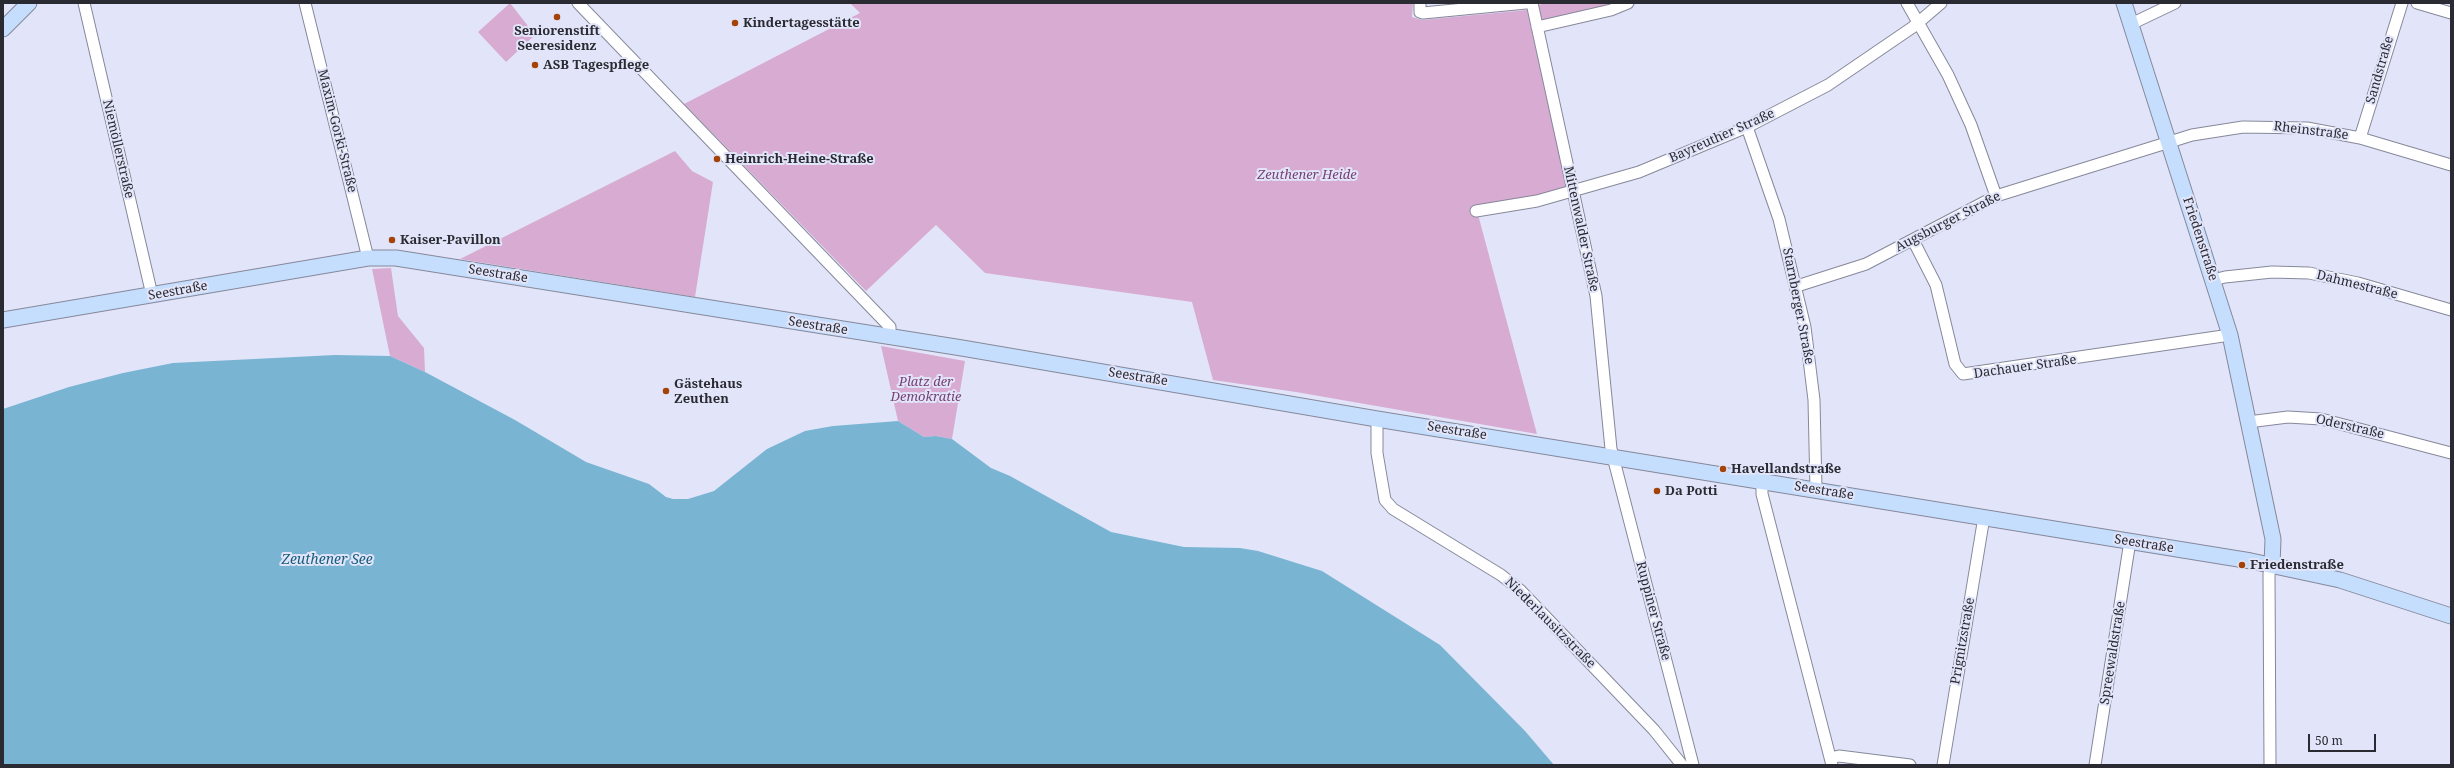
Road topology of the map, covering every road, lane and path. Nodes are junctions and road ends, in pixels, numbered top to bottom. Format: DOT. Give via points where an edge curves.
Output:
graph roads {
  1 [pos="28,3"];
  2 [pos="84,3"];
  3 [pos="305,3"];
  4 [pos="578,3"];
  5 [pos="1526,3"];
  6 [pos="1532,3"];
  7 [pos="1628,3"];
  8 [pos="1908,3"];
  9 [pos="1941,3"];
  10 [pos="2124,3"];
  11 [pos="2175,3"];
  12 [pos="2402,3"];
  13 [pos="2417,3"];
  14 [pos="1420,7"];
  15 [pos="2451,13"];
  16 [pos="1918,23"];
  17 [pos="2131,24"];
  18 [pos="1537,27"];
  19 [pos="3,29"];
  20 [pos="1746,127"];
  21 [pos="2360,138"];
  22 [pos="2169,141"];
  23 [pos="2451,165"];
  24 [pos="1573,191"];
  25 [pos="1996,196"];
  26 [pos="1476,212"];
  27 [pos="1913,240"];
  28 [pos="368,258"];
  29 [pos="2213,280"];
  30 [pos="1797,286"];
  31 [pos="152,295"];
  32 [pos="2451,310"];
  33 [pos="3,320"];
  34 [pos="2230,335"];
  35 [pos="890,337"];
  36 [pos="1378,418"];
  37 [pos="2248,422"];
  38 [pos="2451,453"];
  39 [pos="1613,457"];
  40 [pos="1762,481"];
  41 [pos="1816,490"];
  42 [pos="1984,517"];
  43 [pos="2130,541"];
  44 [pos="2272,565"];
  45 [pos="2451,616"];
  46 [pos="1831,762"];
  47 [pos="1682,765"];
  48 [pos="1693,765"];
  49 [pos="1910,765"];
  50 [pos="1943,765"];
  51 [pos="2095,765"];
  52 [pos="2270,765"];
  53 [pos="2275,765"];
  1 -- 19 [label="main road"];
  2 -- 31 [label="street, Niemöllerstraße"];
  3 -- 28 [label="street, Maxim-Gorki-Straße"];
  4 -- 35 [label="street" via="890,327"];
  5 -- 14 [label="street" via="1469,10"];
  6 -- 18 [label="street, Mittenwalder Straße"];
  7 -- 18 [label="street" via="1611,10"];
  8 -- 16 [label="street"];
  9 -- 16 [label="street, Bayreuther Straße"];
  10 -- 17 [label="main road, Friedenstraße"];
  11 -- 17 [label="street"];
  12 -- 21 [label="street, Sandstraße"];
  13 -- 15 [label="street"];
  16 -- 20 [label="street, Bayreuther Straße" via="1828,85"];
  16 -- 25 [label="street" via="1948,75 1971,125"];
  17 -- 22 [label="main road, Friedenstraße"];
  18 -- 24 [label="street, Mittenwalder Straße"];
  20 -- 24 [label="street, Bayreuther Straße" via="1649,169"];
  20 -- 30 [label="street, Starnberger Straße" via="1776,210"];
  21 -- 22 [label="street, Rheinstraße" via="2307,128 2264,126 2220,129"];
  21 -- 23 [label="street, Rheinstraße"];
  22 -- 25 [label="street, Augsburger Straße"];
  22 -- 29 [label="main road, Friedenstraße"];
  24 -- 26 [label="street, Bayreuther Straße" via="1538,201"];
  24 -- 39 [label="street, Mittenwalder Straße" via="1596,296"];
  25 -- 27 [label="street, Augsburger Straße"];
  27 -- 30 [label="street, Augsburger Straße" via="1866,264"];
  27 -- 34 [label="street, Dachauer Straße" via="1936,285 1956,364 1963,374"];
  28 -- 31 [label="main road, Seestraße"];
  28 -- 35 [label="main road, Seestraße" via="413,261"];
  29 -- 32 [label="street, Dahmestraße" via="2272,272 2309,273 2358,283"];
  29 -- 34 [label="main road, Friedenstraße"];
  30 -- 41 [label="street, Starnberger Straße" via="1812,376 1817,451"];
  31 -- 33 [label="main road, Seestraße"];
  34 -- 37 [label="main road, Friedenstraße"];
  35 -- 36 [label="main road, Seestraße"];
  36 -- 39 [label="main road, Seestraße"];
  36 -- 47 [label="street, Niederlausitzstraße" via="1377,453 1385,500 1393,509 1501,575 1520,590 1649,725"];
  37 -- 38 [label="street, Oderstraße" via="2288,417 2321,419"];
  37 -- 44 [label="main road, Friedenstraße" via="2273,540"];
  39 -- 40 [label="main road, Seestraße"];
  39 -- 48 [label="street, Ruppiner Straße"];
  40 -- 41 [label="main road, Seestraße"];
  40 -- 46 [label="street" via="1762,494"];
  41 -- 42 [label="main road, Seestraße"];
  42 -- 43 [label="main road, Seestraße"];
  42 -- 50 [label="street, Prignitzstraße"];
  43 -- 44 [label="main road, Seestraße"];
  43 -- 51 [label="street, Spreewaldstraße"];
  44 -- 45 [label="main road, Seestraße" via="2350,583"];
  44 -- 52 [label="street, Friedenstraße"];
  46 -- 49 [label="street" via="1840,756"];
  52 -- 53 [label="street"];
}
